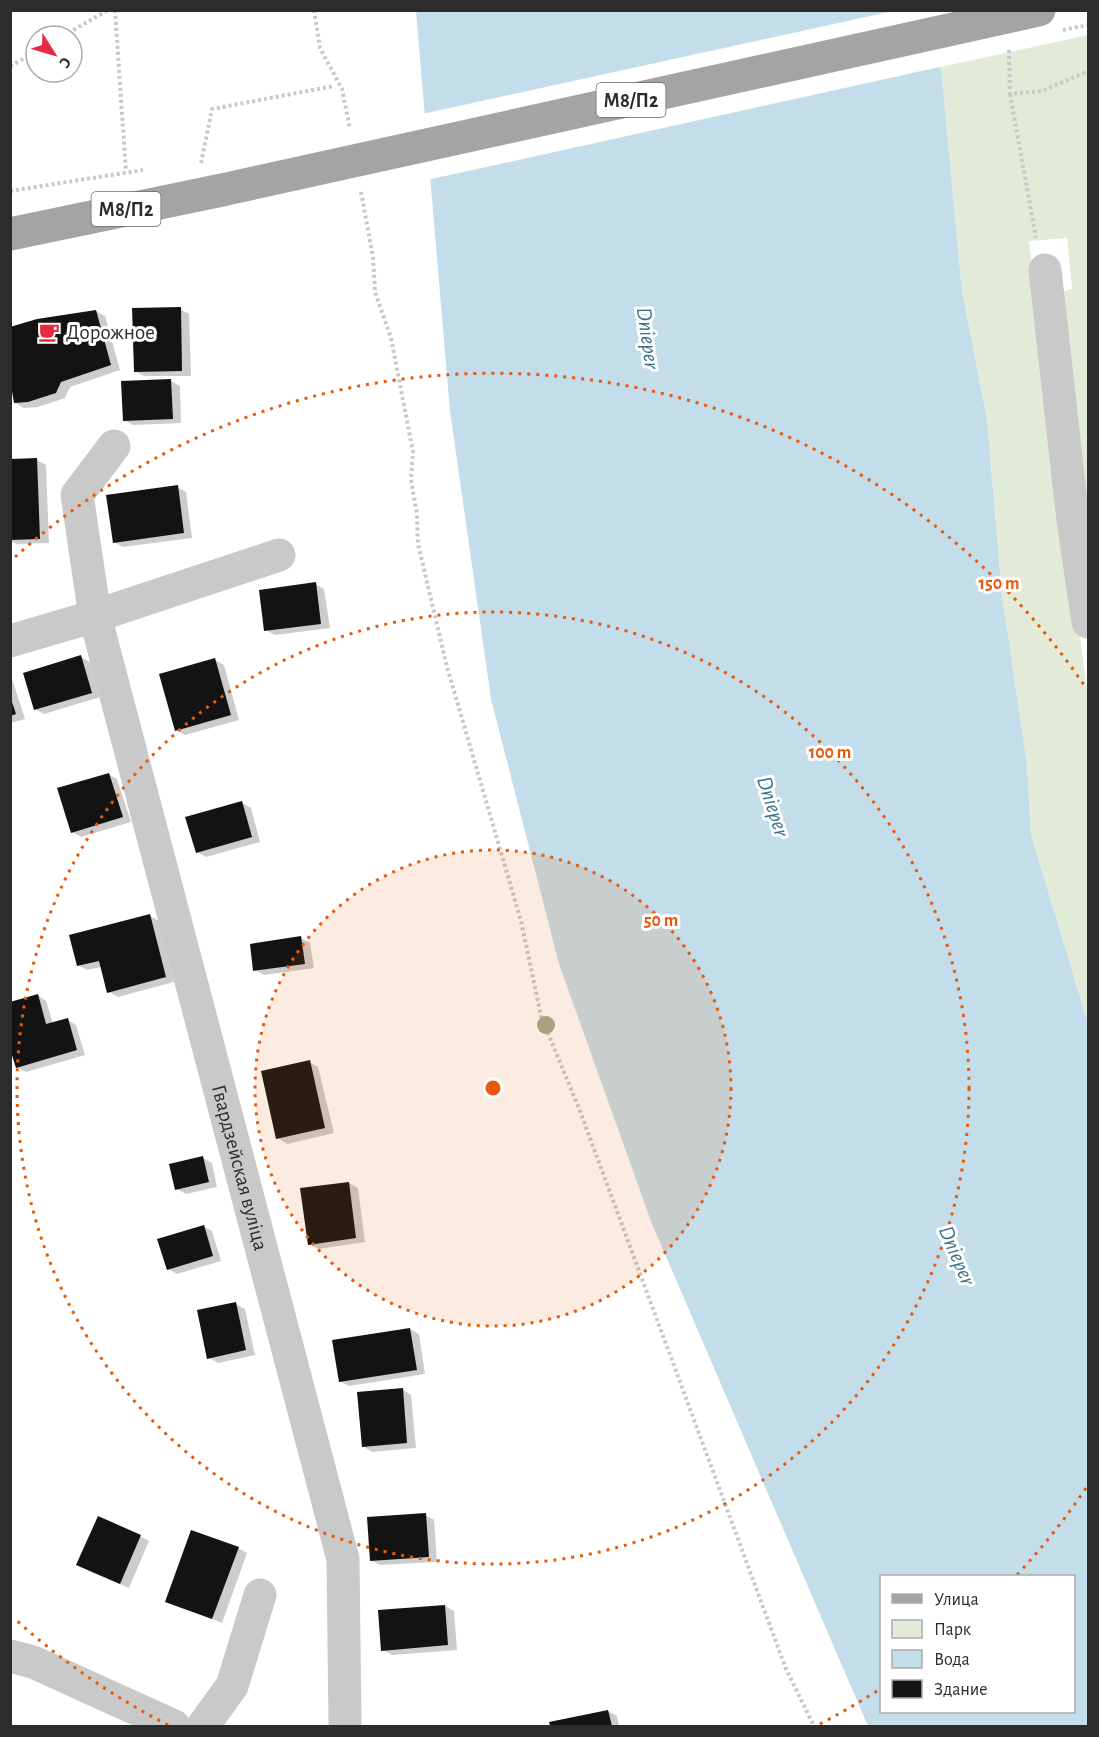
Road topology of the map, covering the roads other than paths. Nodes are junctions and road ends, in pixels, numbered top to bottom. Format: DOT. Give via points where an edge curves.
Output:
graph roads {
  1 [pos="1039,10"];
  2 [pos="10,234"];
  3 [pos="1046,270"];
  4 [pos="114,446"];
  5 [pos="279,555"];
  6 [pos="95,616"];
  7 [pos="1089,622"];
  8 [pos="10,641"];
  9 [pos="260,1595"];
  10 [pos="10,1656"];
  11 [pos="174,1726"];
  12 [pos="203,1726"];
  13 [pos="345,1726"];
  1 -- 2 [label="main road, М8/П2, bridge" via="216,178"];
  3 -- 7 [label="street" via="1073,520"];
  4 -- 6 [label="street, Гвардзейская вуліца" via="77,495"];
  5 -- 6 [label="street"];
  6 -- 8 [label="street"];
  6 -- 13 [label="street, Гвардзейская вуліца" via="344,1559"];
  9 -- 12 [label="street" via="232,1686"];
  10 -- 11 [label="street" via="33,1662"];
}
